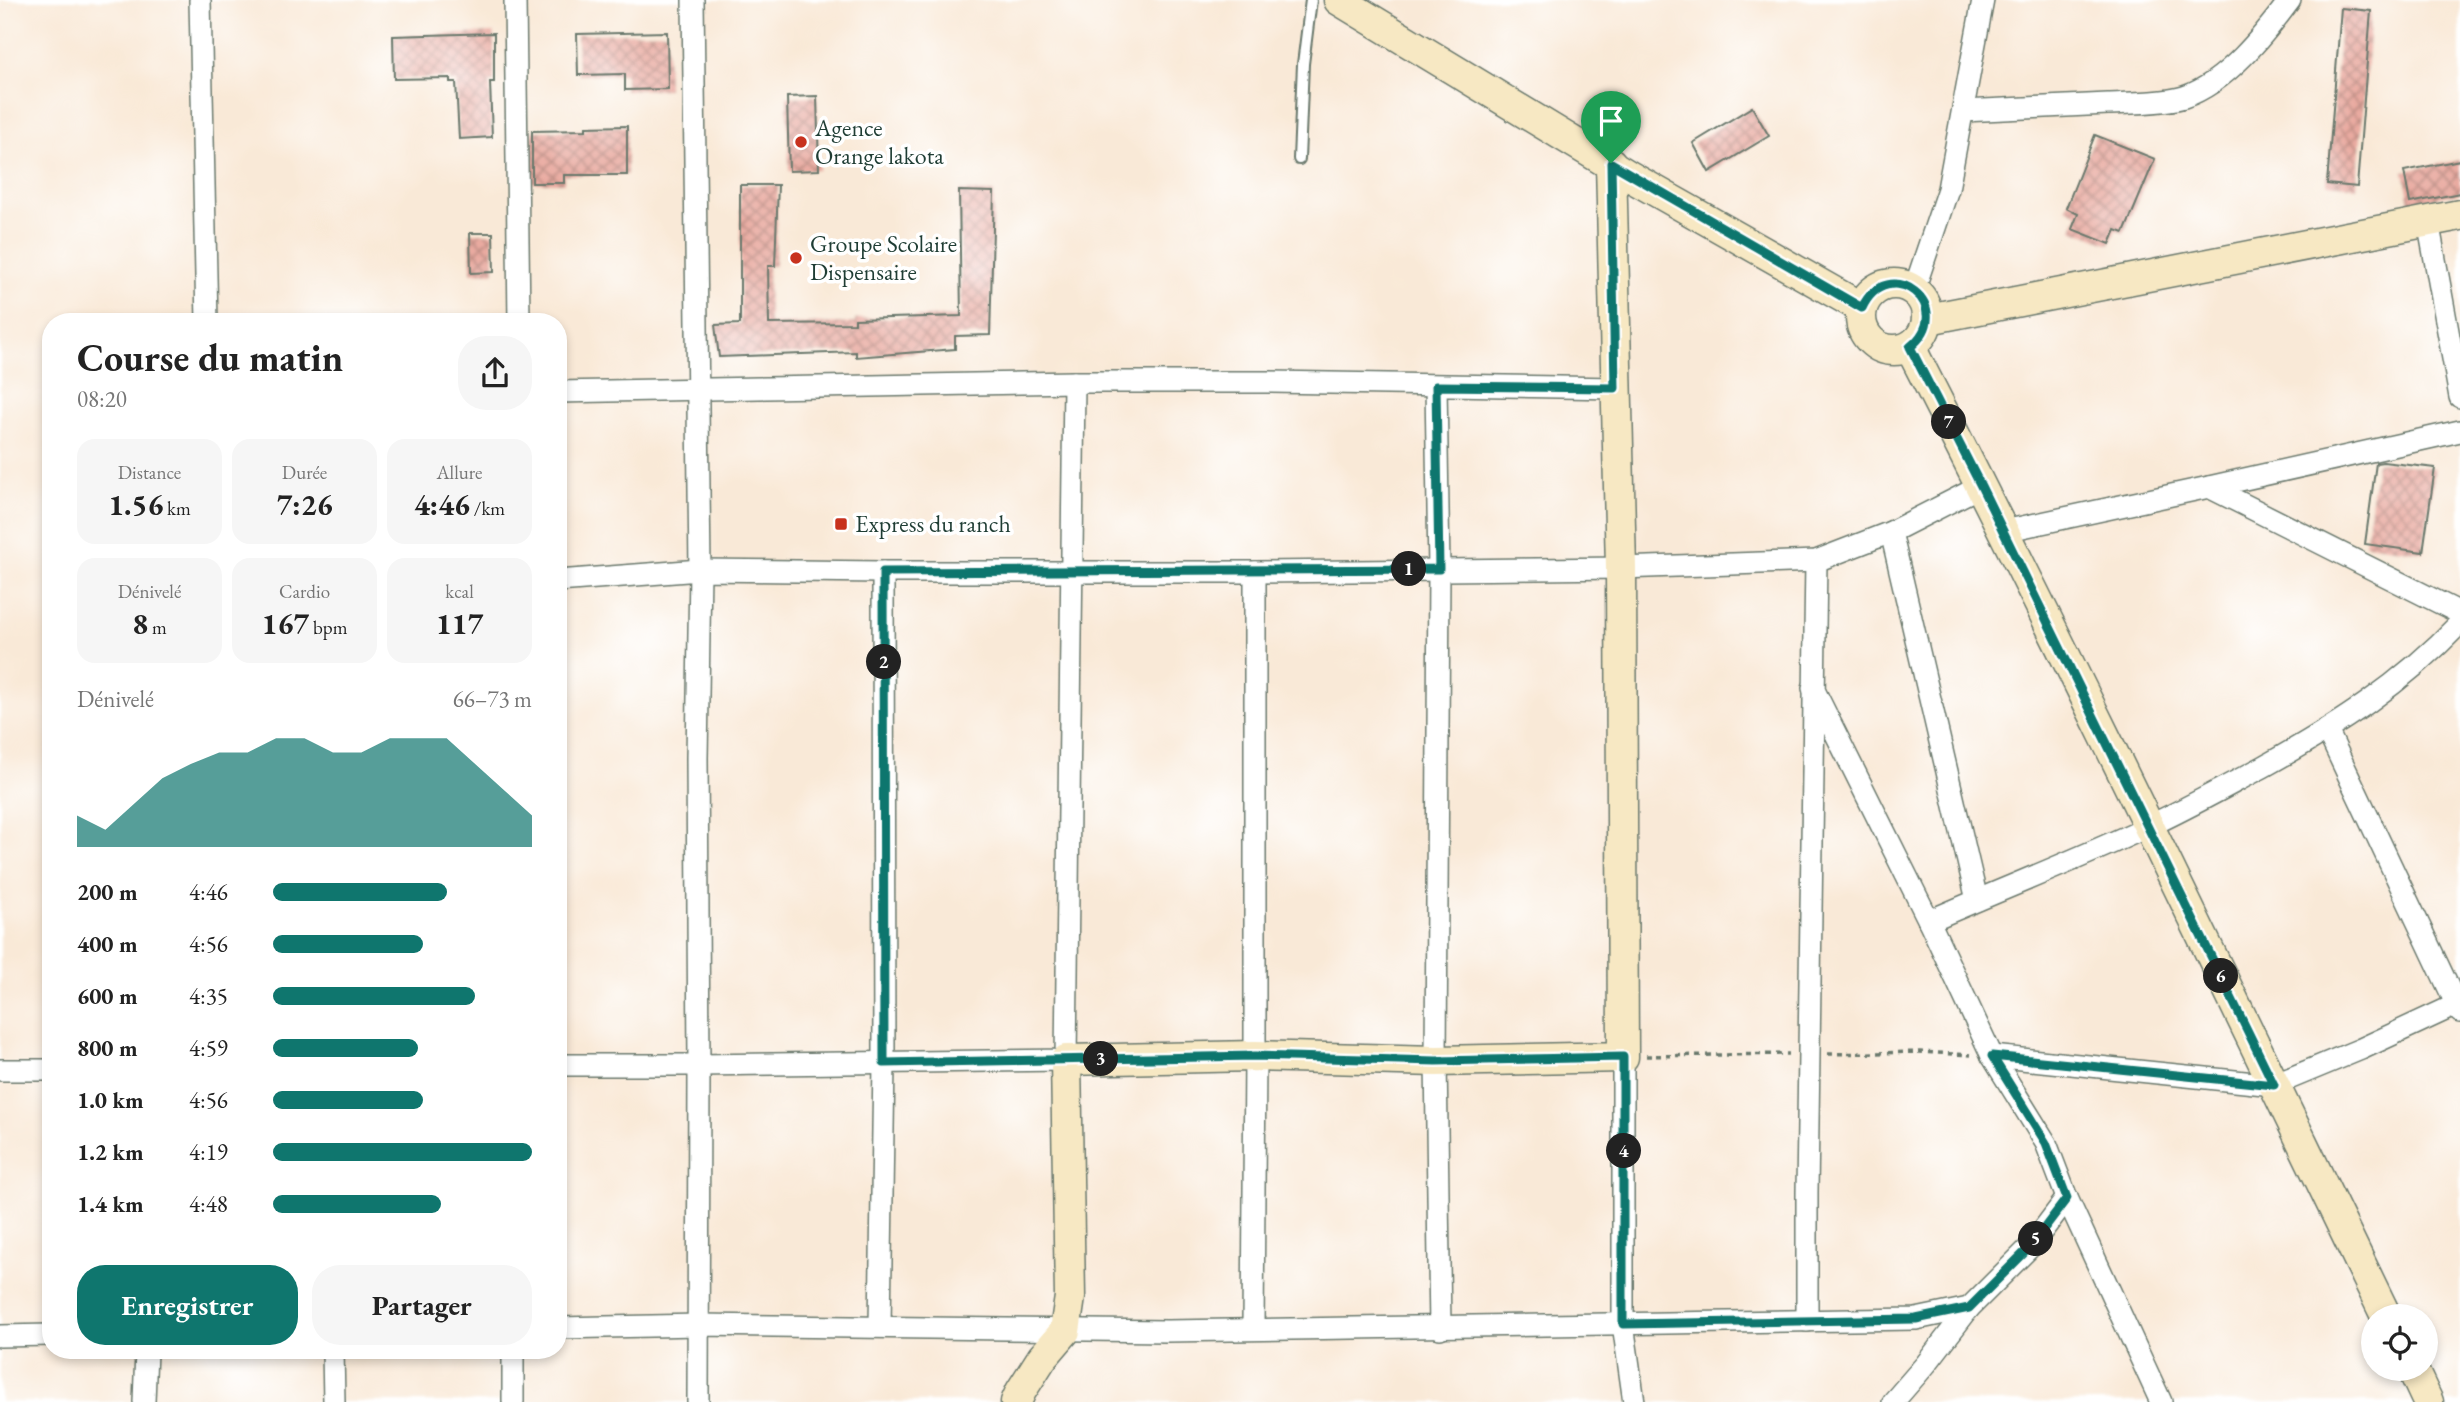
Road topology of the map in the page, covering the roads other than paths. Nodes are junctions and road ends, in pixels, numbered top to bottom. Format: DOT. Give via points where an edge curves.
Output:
graph roads {
  1 [pos="200,0"];
  2 [pos="515,0"];
  3 [pos="693,0"];
  4 [pos="1311,0"];
  5 [pos="1339,0"];
  6 [pos="1983,0"];
  7 [pos="2290,0"];
  8 [pos="1963,111"];
  9 [pos="1299,159"];
  10 [pos="1611,163"];
  11 [pos="2460,215"];
  12 [pos="2428,221"];
  13 [pos="1914,290"];
  14 [pos="1862,308"];
  15 [pos="207,313"];
  16 [pos="519,313"];
  17 [pos="1928,319"];
  18 [pos="1910,347"];
  19 [pos="1074,382"];
  20 [pos="1436,386"];
  21 [pos="697,388"];
  22 [pos="1615,388"];
  23 [pos="567,392"];
  24 [pos="2460,397"];
  25 [pos="2460,431"];
  26 [pos="1981,486"];
  27 [pos="2209,487"];
  28 [pos="2004,531"];
  29 [pos="1891,532"];
  30 [pos="1816,561"];
  31 [pos="1621,568"];
  32 [pos="1439,569"];
  33 [pos="700,570"];
  34 [pos="1073,571"];
  35 [pos="883,572"];
  36 [pos="1255,572"];
  37 [pos="567,580"];
  38 [pos="2460,613"];
  39 [pos="2460,623"];
  40 [pos="1813,688"];
  41 [pos="2327,730"];
  42 [pos="2149,827"];
  43 [pos="1977,900"];
  44 [pos="1929,921"];
  45 [pos="2459,1007"];
  46 [pos="1255,1056"];
  47 [pos="1992,1056"];
  48 [pos="1623,1057"];
  49 [pos="1066,1060"];
  50 [pos="1436,1061"];
  51 [pos="884,1063"];
  52 [pos="567,1065"];
  53 [pos="699,1065"];
  54 [pos="0,1070"];
  55 [pos="42,1070"];
  56 [pos="2274,1085"];
  57 [pos="2067,1198"];
  58 [pos="2380,1304"];
  59 [pos="1969,1308"];
  60 [pos="1807,1321"];
  61 [pos="1623,1324"];
  62 [pos="699,1325"];
  63 [pos="880,1326"];
  64 [pos="567,1328"];
  65 [pos="1440,1328"];
  66 [pos="1253,1329"];
  67 [pos="1065,1331"];
  68 [pos="42,1335"];
  69 [pos="0,1336"];
  70 [pos="146,1359"];
  71 [pos="333,1359"];
  72 [pos="513,1359"];
  73 [pos="2418,1381"];
  74 [pos="144,1402"];
  75 [pos="334,1402"];
  76 [pos="513,1402"];
  77 [pos="698,1402"];
  78 [pos="1016,1402"];
  79 [pos="1634,1402"];
  80 [pos="1893,1402"];
  81 [pos="2161,1402"];
  82 [pos="2428,1402"];
  1 -- 15 [label="street"];
  2 -- 16 [label="street"];
  3 -- 21 [label="street"];
  4 -- 9 [label="lane"];
  5 -- 10 [label="main road"];
  6 -- 8 [label="street"];
  7 -- 8 [label="street" via="2246,53 2215,80 2183,97"];
  8 -- 13 [label="street" via="1948,189"];
  10 -- 14 [label="main road"];
  10 -- 22 [label="main road"];
  11 -- 12 [label="main road"];
  12 -- 17 [label="main road"];
  12 -- 24 [label="street"];
  13 -- 14 [label="main road" via="1898,284 1880,287"];
  13 -- 17 [label="main road" via="1925,303"];
  14 -- 18 [label="main road" via="1862,328 1873,344 1891,351"];
  17 -- 18 [label="main road" via="1919,340"];
  18 -- 26 [label="main road"];
  19 -- 20 [label="street"];
  19 -- 21 [label="street"];
  19 -- 34 [label="street"];
  20 -- 22 [label="street"];
  20 -- 32 [label="street"];
  21 -- 23 [label="street"];
  21 -- 33 [label="street"];
  22 -- 31 [label="main road"];
  25 -- 27 [label="street"];
  26 -- 28 [label="main road"];
  26 -- 29 [label="street"];
  27 -- 28 [label="street"];
  27 -- 38 [label="street"];
  28 -- 42 [label="main road"];
  29 -- 30 [label="street"];
  29 -- 43 [label="street"];
  30 -- 31 [label="street"];
  30 -- 40 [label="street"];
  31 -- 32 [label="street"];
  31 -- 48 [label="main road"];
  32 -- 36 [label="street"];
  32 -- 50 [label="street"];
  33 -- 35 [label="street"];
  33 -- 37 [label="street"];
  33 -- 53 [label="street"];
  34 -- 35 [label="street"];
  34 -- 36 [label="street"];
  34 -- 49 [label="street"];
  35 -- 51 [label="street"];
  36 -- 46 [label="street"];
  39 -- 41 [label="street" via="2394,685"];
  40 -- 44 [label="street"];
  40 -- 60 [label="street"];
  41 -- 42 [label="street"];
  41 -- 45 [label="street"];
  42 -- 43 [label="street"];
  42 -- 56 [label="main road"];
  43 -- 44 [label="street"];
  44 -- 47 [label="street"];
  45 -- 56 [label="street"];
  46 -- 49 [label="main road"];
  46 -- 50 [label="main road"];
  46 -- 66 [label="street"];
  47 -- 56 [label="street"];
  47 -- 57 [label="street" via="2046,1143"];
  48 -- 50 [label="main road"];
  48 -- 61 [label="street"];
  49 -- 51 [label="street"];
  49 -- 67 [label="main road" via="1070,1297"];
  50 -- 65 [label="street"];
  51 -- 53 [label="street"];
  51 -- 63 [label="street"];
  52 -- 53 [label="street"];
  53 -- 62 [label="street"];
  54 -- 55 [label="street"];
  56 -- 58 [label="main road"];
  57 -- 59 [label="street" via="2030,1247"];
  57 -- 81 [label="street"];
  59 -- 60 [label="street" via="1916,1319"];
  59 -- 80 [label="street"];
  60 -- 61 [label="street"];
  61 -- 65 [label="street"];
  61 -- 79 [label="street"];
  62 -- 63 [label="street"];
  62 -- 64 [label="street"];
  62 -- 77 [label="street"];
  63 -- 67 [label="street"];
  65 -- 66 [label="street"];
  66 -- 67 [label="street"];
  67 -- 78 [label="main road" via="1042,1358"];
  68 -- 69 [label="street"];
  70 -- 74 [label="street"];
  71 -- 75 [label="street"];
  72 -- 76 [label="street"];
  73 -- 82 [label="main road"];
}
